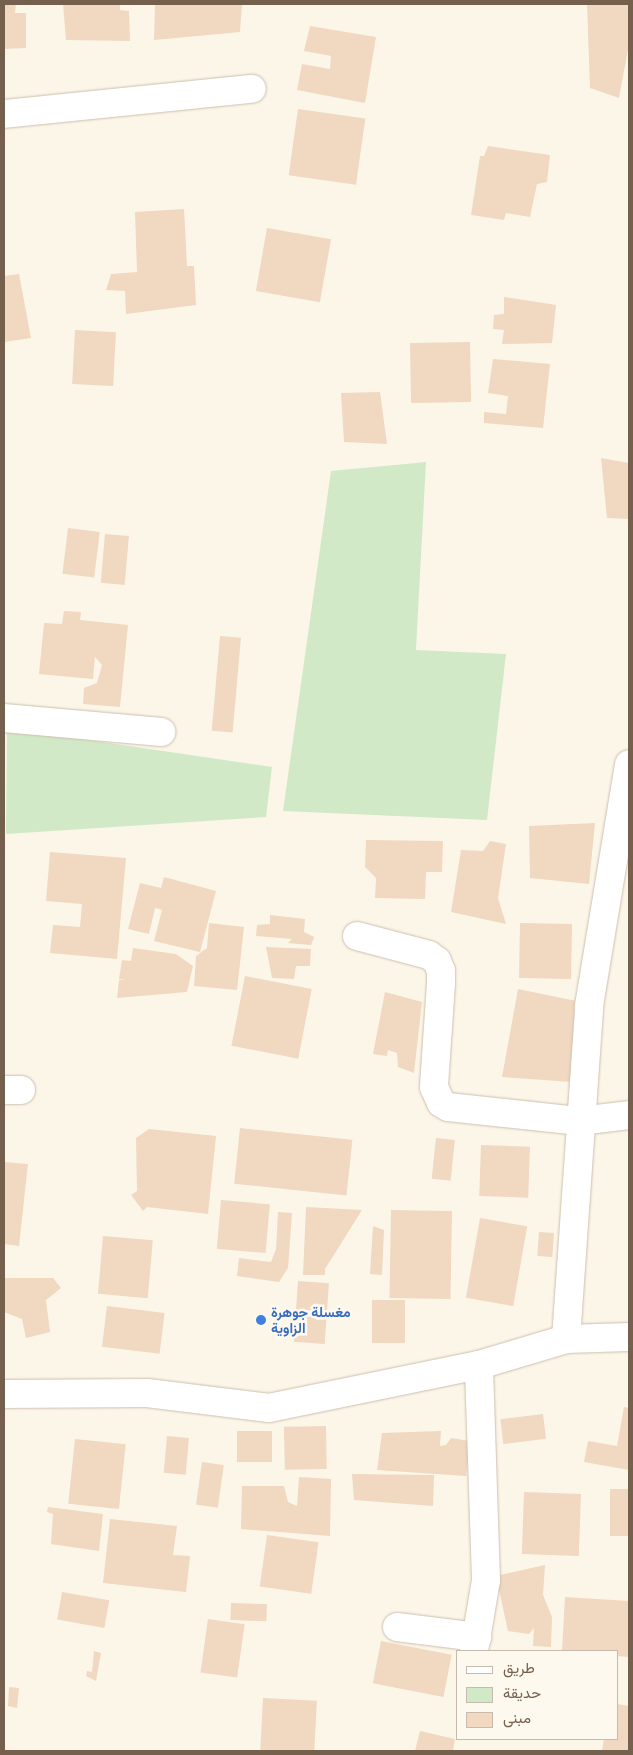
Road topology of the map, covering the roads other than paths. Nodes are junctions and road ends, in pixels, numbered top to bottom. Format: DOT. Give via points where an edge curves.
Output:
graph roads {
  1 [pos="252,89"];
  2 [pos="4,114"];
  3 [pos="4,718"];
  4 [pos="161,732"];
  5 [pos="629,764"];
  6 [pos="357,936"];
  7 [pos="629,1114"];
  8 [pos="580,1121"];
  9 [pos="629,1337"];
  10 [pos="566,1339"];
  11 [pos="479,1365"];
  12 [pos="4,1394"];
  13 [pos="397,1627"];
  14 [pos="476,1644"];
  1 -- 2 [label="street"];
  3 -- 4 [label="street"];
  5 -- 8 [label="street" via="590,1006"];
  6 -- 8 [label="street" via="430,955 437,961 441,983 434,1087 441,1103 448,1107"];
  7 -- 8 [label="street"];
  8 -- 10 [label="street"];
  9 -- 10 [label="street"];
  10 -- 11 [label="street"];
  11 -- 12 [label="street" via="268,1408 147,1393"];
  11 -- 14 [label="street" via="486,1580"];
  13 -- 14 [label="street"];
}
